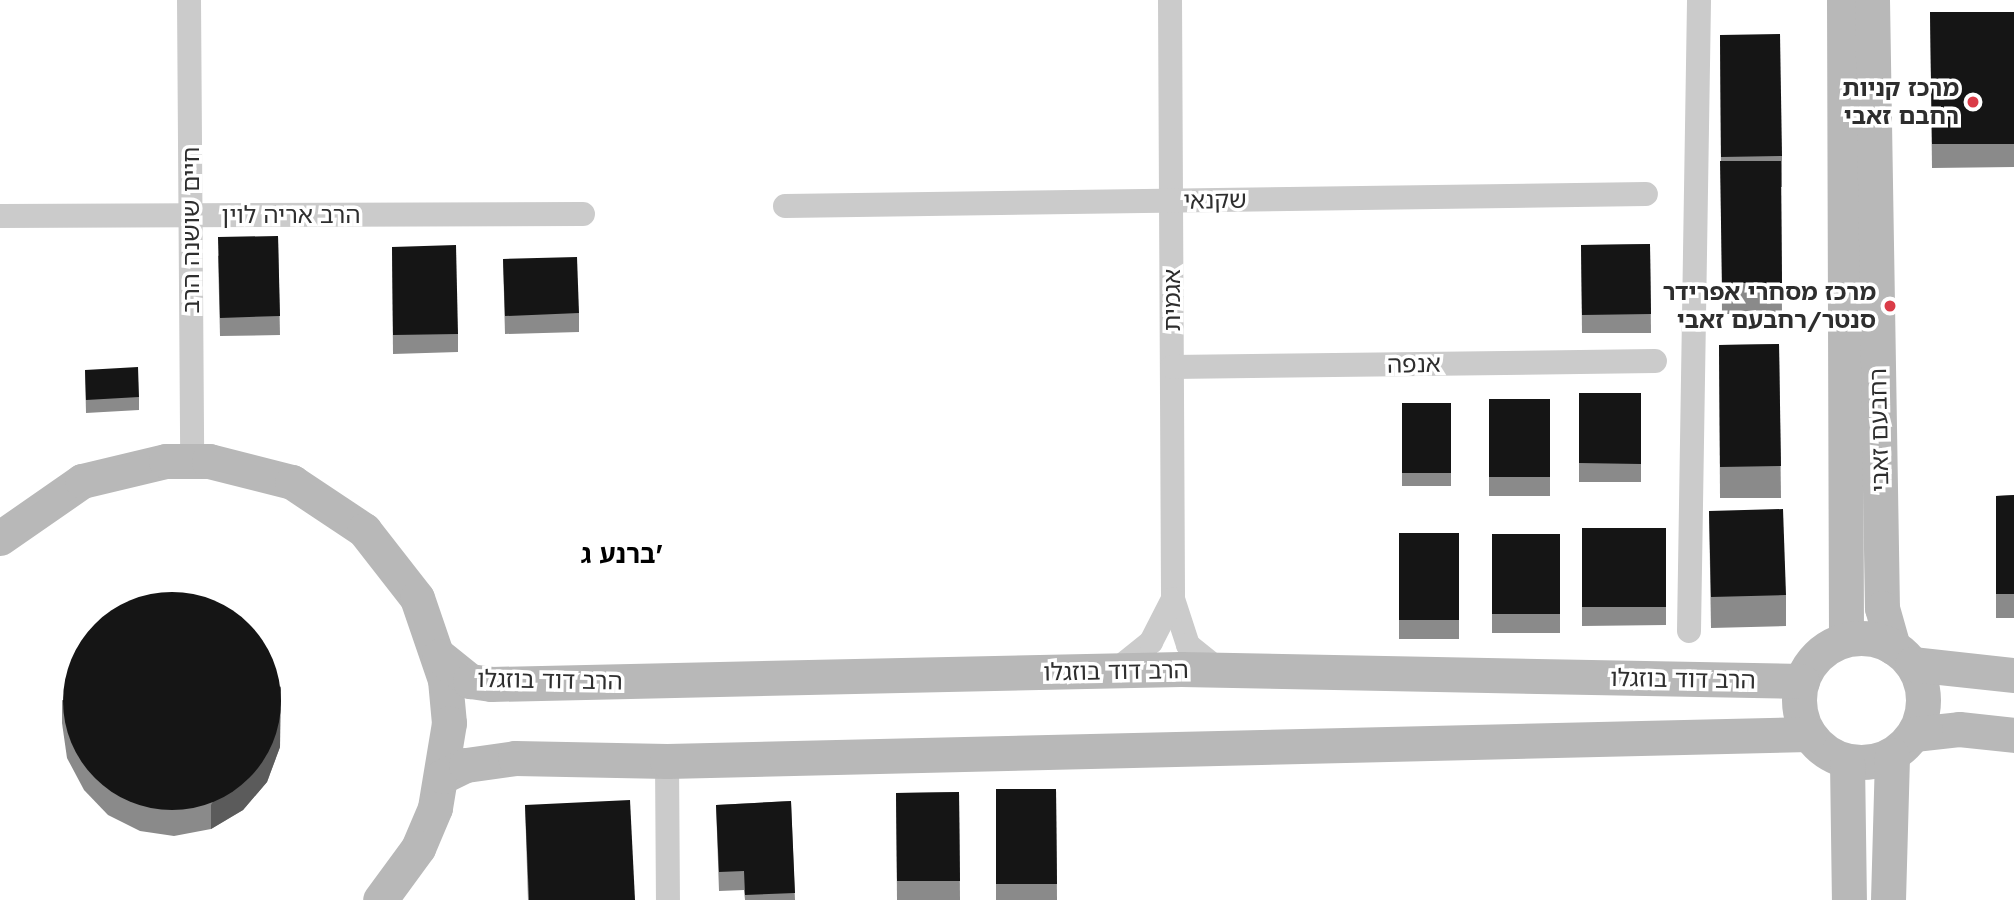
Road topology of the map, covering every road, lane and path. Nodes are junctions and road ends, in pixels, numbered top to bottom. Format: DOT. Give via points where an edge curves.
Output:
graph roads {
  1 [pos="190,0"];
  2 [pos="1170,0"];
  3 [pos="1699,0"];
  4 [pos="1844,0"];
  5 [pos="1872,0"];
  6 [pos="1646,194"];
  7 [pos="1171,201"];
  8 [pos="785,206"];
  9 [pos="583,214"];
  10 [pos="191,215"];
  11 [pos="0,216"];
  12 [pos="1655,361"];
  13 [pos="1172,367"];
  14 [pos="192,461"];
  15 [pos="0,538"];
  16 [pos="1173,599"];
  17 [pos="1689,631"];
  18 [pos="1846,639"];
  19 [pos="439,656"];
  20 [pos="1903,656"];
  21 [pos="1219,670"];
  22 [pos="1115,671"];
  23 [pos="2014,675"];
  24 [pos="1802,681"];
  25 [pos="1809,734"];
  26 [pos="2014,735"];
  27 [pos="1903,745"];
  28 [pos="667,761"];
  29 [pos="1847,761"];
  30 [pos="443,776"];
  31 [pos="380,900"];
  32 [pos="668,900"];
  33 [pos="1849,900"];
  34 [pos="1888,900"];
  1 -- 10 [label="street, חיים שושנה הרב"];
  2 -- 7 [label="street, אגמית"];
  3 -- 17 [label="street"];
  4 -- 18 [label="street, רחבעם זאבי"];
  5 -- 20 [label="street, רחבעם זאבי" via="1882,608"];
  6 -- 7 [label="street, שקנאי"];
  7 -- 8 [label="street, שקנאי"];
  7 -- 13 [label="street, אגמית"];
  9 -- 10 [label="street, הרב אריה לוין"];
  10 -- 11 [label="street, הרב אריה לוין"];
  10 -- 14 [label="street, חיים שושנה הרב"];
  12 -- 13 [label="street, אנפה"];
  13 -- 16 [label="street, אגמית"];
  14 -- 15 [label="street" via="123,468 82,481 44,502"];
  14 -- 19 [label="street" via="292,482 355,524 393,562 417,598"];
  16 -- 21 [label="street, אגמית" via="1188,645"];
  16 -- 22 [label="street, אגמית" via="1151,642"];
  18 -- 20 [label="street"];
  18 -- 24 [label="street" via="1816,658"];
  19 -- 22 [label="street, הרב דוד בוזגלו" via="470,681 491,684"];
  19 -- 30 [label="street" via="449,723"];
  20 -- 23 [label="street"];
  20 -- 27 [label="street" via="1924,700"];
  21 -- 22 [label="street, הרב דוד בוזגלו"];
  21 -- 24 [label="street, הרב דוד בוזגלו"];
  24 -- 25 [label="street" via="1799,707"];
  25 -- 28 [label="street"];
  25 -- 29 [label="street"];
  26 -- 27 [label="street" via="1959,729"];
  27 -- 29 [label="street"];
  27 -- 34 [label="street"];
  28 -- 30 [label="street" via="515,758 466,765"];
  28 -- 32 [label="street"];
  29 -- 33 [label="street"];
  30 -- 31 [label="street" via="418,848"];
}
